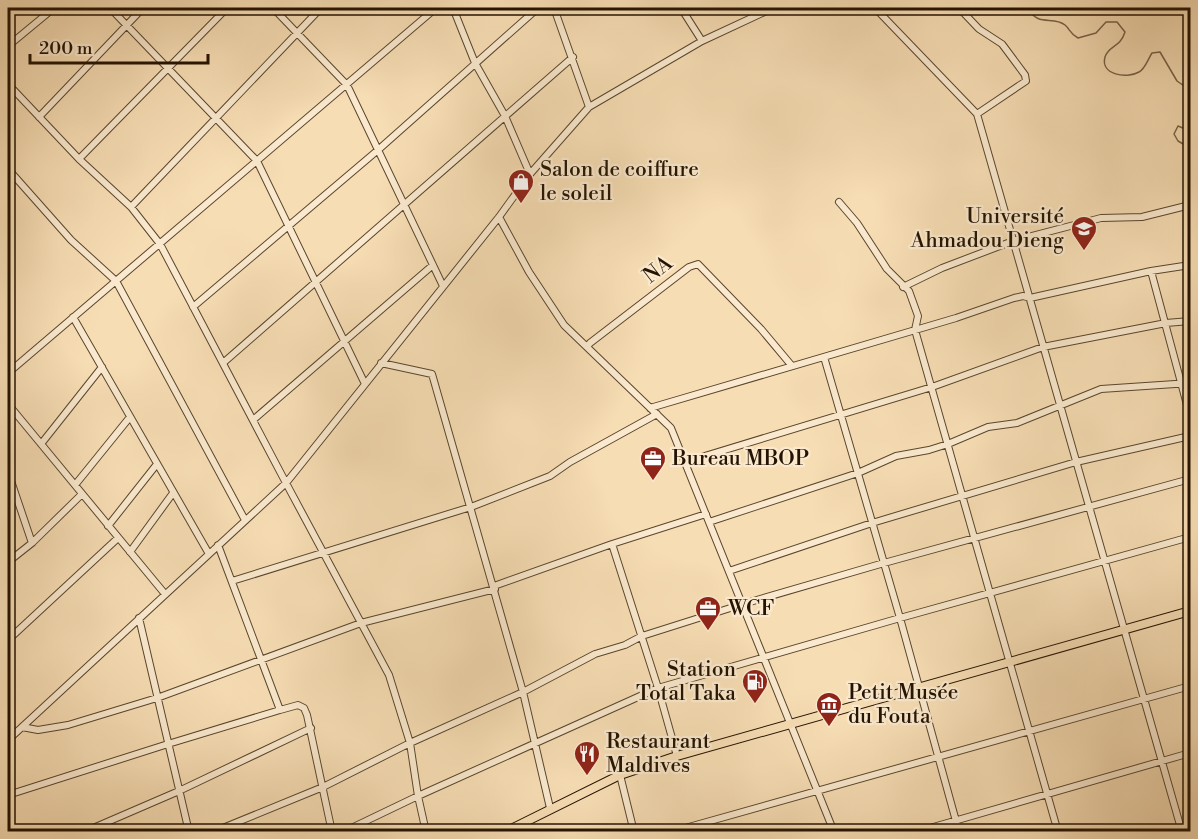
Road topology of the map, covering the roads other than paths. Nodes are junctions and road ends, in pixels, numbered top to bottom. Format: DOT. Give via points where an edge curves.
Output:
graph roads {
  1 [pos="54,8"];
  2 [pos="110,8"];
  3 [pos="143,8"];
  4 [pos="227,8"];
  5 [pos="273,8"];
  6 [pos="321,8"];
  7 [pos="436,8"];
  8 [pos="453,8"];
  9 [pos="538,8"];
  10 [pos="554,8"];
  11 [pos="681,8"];
  12 [pos="773,8"];
  13 [pos="876,8"];
  14 [pos="959,8"];
  15 [pos="126,25"];
  16 [pos="297,33"];
  17 [pos="702,41"];
  18 [pos="8,46"];
  19 [pos="573,57"];
  20 [pos="475,63"];
  21 [pos="168,68"];
  22 [pos="8,84"];
  23 [pos="347,85"];
  24 [pos="589,107"];
  25 [pos="977,114"];
  26 [pos="505,116"];
  27 [pos="39,117"];
  28 [pos="215,119"];
  29 [pos="378,150"];
  30 [pos="79,159"];
  31 [pos="257,161"];
  32 [pos="8,169"];
  33 [pos="530,174"];
  34 [pos="839,202"];
  35 [pos="404,205"];
  36 [pos="1191,206"];
  37 [pos="131,207"];
  38 [pos="499,217"];
  39 [pos="288,226"];
  40 [pos="1013,241"];
  41 [pos="160,244"];
  42 [pos="433,265"];
  43 [pos="1191,265"];
  44 [pos="1150,271"];
  45 [pos="116,280"];
  46 [pos="315,283"];
  47 [pos="443,286"];
  48 [pos="903,287"];
  49 [pos="1030,298"];
  50 [pos="193,307"];
  51 [pos="74,317"];
  52 [pos="1191,321"];
  53 [pos="1166,323"];
  54 [pos="915,330"];
  55 [pos="344,341"];
  56 [pos="587,347"];
  57 [pos="1043,347"];
  58 [pos="824,357"];
  59 [pos="223,363"];
  60 [pos="381,363"];
  61 [pos="792,366"];
  62 [pos="102,367"];
  63 [pos="8,373"];
  64 [pos="1191,383"];
  65 [pos="365,384"];
  66 [pos="1181,384"];
  67 [pos="932,387"];
  68 [pos="8,404"];
  69 [pos="1060,404"];
  70 [pos="650,408"];
  71 [pos="657,414"];
  72 [pos="841,416"];
  73 [pos="1191,416"];
  74 [pos="130,417"];
  75 [pos="253,420"];
  76 [pos="1191,436"];
  77 [pos="41,444"];
  78 [pos="948,444"];
  79 [pos="685,462"];
  80 [pos="1076,462"];
  81 [pos="157,464"];
  82 [pos="8,472"];
  83 [pos="858,473"];
  84 [pos="1191,479"];
  85 [pos="286,483"];
  86 [pos="75,485"];
  87 [pos="173,493"];
  88 [pos="82,494"];
  89 [pos="963,496"];
  90 [pos="471,507"];
  91 [pos="1089,508"];
  92 [pos="706,514"];
  93 [pos="245,520"];
  94 [pos="709,522"];
  95 [pos="872,523"];
  96 [pos="108,526"];
  97 [pos="1191,537"];
  98 [pos="118,538"];
  99 [pos="975,538"];
  100 [pos="32,543"];
  101 [pos="612,544"];
  102 [pos="218,545"];
  103 [pos="130,552"];
  104 [pos="323,553"];
  105 [pos="208,555"];
  106 [pos="8,562"];
  107 [pos="1105,562"];
  108 [pos="884,563"];
  109 [pos="729,571"];
  110 [pos="232,582"];
  111 [pos="495,587"];
  112 [pos="991,593"];
  113 [pos="165,594"];
  114 [pos="743,604"];
  115 [pos="1191,610"];
  116 [pos="140,618"];
  117 [pos="900,618"];
  118 [pos="361,623"];
  119 [pos="1126,629"];
  120 [pos="642,636"];
  121 [pos="8,640"];
  122 [pos="764,657"];
  123 [pos="261,660"];
  124 [pos="1010,661"];
  125 [pos="1191,686"];
  126 [pos="658,688"];
  127 [pos="920,688"];
  128 [pos="523,692"];
  129 [pos="158,698"];
  130 [pos="1144,699"];
  131 [pos="280,711"];
  132 [pos="790,724"];
  133 [pos="22,727"];
  134 [pos="311,728"];
  135 [pos="1030,732"];
  136 [pos="8,740"];
  137 [pos="410,743"];
  138 [pos="168,744"];
  139 [pos="534,744"];
  140 [pos="1191,753"];
  141 [pos="677,756"];
  142 [pos="938,758"];
  143 [pos="1162,762"];
  144 [pos="620,775"];
  145 [pos="323,787"];
  146 [pos="179,791"];
  147 [pos="818,792"];
  148 [pos="8,795"];
  149 [pos="1048,795"];
  150 [pos="418,796"];
  151 [pos="550,808"];
  152 [pos="956,821"];
  153 [pos="1191,826"];
  154 [pos="1182,830"];
  155 [pos="84,831"];
  156 [pos="189,831"];
  157 [pos="213,831"];
  158 [pos="332,831"];
  159 [pos="343,831"];
  160 [pos="426,831"];
  161 [pos="505,831"];
  162 [pos="634,831"];
  163 [pos="671,831"];
  164 [pos="834,831"];
  165 [pos="916,831"];
  166 [pos="959,831"];
  167 [pos="1058,831"];
  168 [pos="1172,831"];
  1 -- 18 [label="street"];
  2 -- 15 [label="street"];
  3 -- 15 [label="street"];
  4 -- 21 [label="street"];
  5 -- 16 [label="street"];
  6 -- 16 [label="street"];
  7 -- 23 [label="street"];
  8 -- 20 [label="street"];
  9 -- 20 [label="street"];
  10 -- 19 [label="street"];
  11 -- 17 [label="street"];
  12 -- 17 [label="street"];
  13 -- 25 [label="street"];
  14 -- 25 [label="street" via="1002,44 1025,75 1026,81"];
  15 -- 21 [label="street"];
  15 -- 27 [label="street"];
  16 -- 23 [label="street"];
  16 -- 28 [label="street"];
  17 -- 24 [label="street"];
  19 -- 24 [label="street"];
  19 -- 26 [label="street"];
  20 -- 26 [label="street"];
  20 -- 29 [label="street"];
  21 -- 28 [label="street"];
  21 -- 30 [label="street"];
  22 -- 27 [label="street"];
  23 -- 29 [label="street"];
  23 -- 31 [label="street"];
  24 -- 33 [label="street"];
  25 -- 40 [label="street"];
  26 -- 33 [label="street"];
  26 -- 35 [label="street"];
  27 -- 30 [label="street"];
  28 -- 31 [label="street"];
  28 -- 37 [label="street"];
  29 -- 35 [label="street"];
  29 -- 39 [label="street"];
  30 -- 37 [label="street"];
  31 -- 39 [label="street"];
  31 -- 41 [label="street"];
  32 -- 45 [label="street" via="71,240"];
  33 -- 38 [label="street"];
  34 -- 48 [label="street"];
  35 -- 42 [label="street"];
  35 -- 46 [label="street"];
  36 -- 40 [label="street" via="1142,217 1101,218"];
  37 -- 41 [label="street"];
  38 -- 47 [label="street"];
  38 -- 56 [label="street" via="564,325"];
  39 -- 46 [label="street"];
  39 -- 50 [label="street"];
  40 -- 48 [label="street"];
  40 -- 49 [label="street"];
  41 -- 45 [label="street"];
  41 -- 50 [label="street"];
  42 -- 47 [label="street"];
  42 -- 55 [label="street"];
  43 -- 44 [label="street"];
  44 -- 49 [label="street"];
  44 -- 53 [label="street"];
  45 -- 51 [label="street"];
  45 -- 93 [label="street"];
  46 -- 55 [label="street"];
  46 -- 59 [label="street"];
  47 -- 60 [label="street"];
  48 -- 54 [label="street" via="909,291 918,316"];
  49 -- 54 [label="street" via="1014,298"];
  49 -- 57 [label="street"];
  50 -- 59 [label="street"];
  51 -- 62 [label="street"];
  51 -- 63 [label="street"];
  52 -- 53 [label="street"];
  53 -- 57 [label="street"];
  53 -- 66 [label="street"];
  54 -- 58 [label="street"];
  54 -- 67 [label="street"];
  55 -- 65 [label="street"];
  55 -- 75 [label="street"];
  56 -- 61 [label="street, NA" via="698,264"];
  56 -- 70 [label="street"];
  57 -- 67 [label="street"];
  57 -- 69 [label="street"];
  58 -- 61 [label="street"];
  58 -- 72 [label="street"];
  59 -- 75 [label="street"];
  60 -- 65 [label="street"];
  60 -- 90 [label="street" via="432,374"];
  61 -- 70 [label="street"];
  62 -- 74 [label="street"];
  62 -- 77 [label="street"];
  64 -- 66 [label="street"];
  65 -- 85 [label="street"];
  66 -- 69 [label="street" via="1101,389"];
  66 -- 73 [label="street"];
  67 -- 72 [label="street"];
  67 -- 78 [label="street"];
  68 -- 77 [label="street"];
  69 -- 78 [label="street" via="1017,423 988,427"];
  69 -- 80 [label="street"];
  70 -- 71 [label="street"];
  71 -- 79 [label="street" via="671,428"];
  71 -- 90 [label="street" via="550,476"];
  72 -- 79 [label="street"];
  72 -- 83 [label="street"];
  74 -- 81 [label="street"];
  74 -- 86 [label="street"];
  75 -- 85 [label="street"];
  76 -- 80 [label="street"];
  77 -- 86 [label="street"];
  78 -- 83 [label="street" via="896,456"];
  78 -- 89 [label="street"];
  79 -- 92 [label="street"];
  80 -- 89 [label="street"];
  80 -- 91 [label="street"];
  81 -- 87 [label="street"];
  81 -- 96 [label="street"];
  82 -- 100 [label="street"];
  83 -- 94 [label="street"];
  83 -- 95 [label="street"];
  84 -- 91 [label="street"];
  85 -- 93 [label="street"];
  85 -- 104 [label="street"];
  86 -- 88 [label="street"];
  87 -- 103 [label="street"];
  87 -- 105 [label="street"];
  88 -- 96 [label="street"];
  88 -- 100 [label="street"];
  89 -- 95 [label="street"];
  89 -- 99 [label="street"];
  90 -- 104 [label="street"];
  90 -- 111 [label="street"];
  91 -- 99 [label="street"];
  91 -- 107 [label="street"];
  92 -- 94 [label="street"];
  92 -- 101 [label="street"];
  93 -- 102 [label="street"];
  94 -- 109 [label="street"];
  95 -- 108 [label="street"];
  95 -- 109 [label="street"];
  96 -- 98 [label="street"];
  97 -- 107 [label="street"];
  98 -- 103 [label="street"];
  98 -- 121 [label="street"];
  99 -- 108 [label="street"];
  99 -- 112 [label="street"];
  100 -- 106 [label="street"];
  101 -- 111 [label="street"];
  101 -- 120 [label="street"];
  102 -- 105 [label="street"];
  102 -- 110 [label="street"];
  103 -- 113 [label="street"];
  104 -- 110 [label="street"];
  104 -- 118 [label="street"];
  105 -- 113 [label="street"];
  107 -- 112 [label="street"];
  107 -- 119 [label="street"];
  108 -- 114 [label="street"];
  108 -- 117 [label="street"];
  109 -- 114 [label="street"];
  110 -- 123 [label="street"];
  111 -- 118 [label="street"];
  111 -- 128 [label="street"];
  112 -- 117 [label="street"];
  112 -- 124 [label="street"];
  113 -- 116 [label="street"];
  114 -- 120 [label="street"];
  114 -- 122 [label="street"];
  115 -- 119 [label="highway"];
  116 -- 129 [label="street"];
  116 -- 133 [label="street"];
  117 -- 122 [label="street"];
  117 -- 127 [label="street"];
  118 -- 123 [label="street"];
  118 -- 137 [label="street" via="390,675"];
  119 -- 124 [label="highway"];
  119 -- 130 [label="street"];
  120 -- 126 [label="street"];
  120 -- 128 [label="street" via="595,654"];
  122 -- 126 [label="street"];
  122 -- 132 [label="street"];
  123 -- 129 [label="street"];
  123 -- 131 [label="street"];
  124 -- 127 [label="highway"];
  124 -- 135 [label="street"];
  125 -- 130 [label="street"];
  126 -- 139 [label="street"];
  126 -- 141 [label="street"];
  127 -- 132 [label="highway"];
  127 -- 142 [label="street"];
  128 -- 137 [label="street"];
  128 -- 139 [label="street"];
  129 -- 133 [label="street" via="68,725 39,730"];
  129 -- 138 [label="street"];
  130 -- 135 [label="street"];
  130 -- 143 [label="street"];
  131 -- 134 [label="street" via="298,705 304,708"];
  131 -- 138 [label="street"];
  132 -- 141 [label="highway"];
  132 -- 147 [label="street"];
  133 -- 136 [label="street"];
  134 -- 145 [label="street"];
  134 -- 146 [label="street"];
  135 -- 142 [label="street"];
  135 -- 149 [label="street"];
  137 -- 145 [label="street"];
  137 -- 150 [label="street"];
  138 -- 146 [label="street"];
  138 -- 148 [label="street"];
  139 -- 150 [label="street"];
  139 -- 151 [label="street"];
  140 -- 143 [label="street"];
  141 -- 144 [label="highway"];
  142 -- 147 [label="street"];
  142 -- 152 [label="street"];
  143 -- 149 [label="street"];
  143 -- 154 [label="street"];
  144 -- 151 [label="highway"];
  144 -- 162 [label="street"];
  145 -- 157 [label="street"];
  145 -- 158 [label="street"];
  146 -- 155 [label="street"];
  146 -- 156 [label="street"];
  147 -- 163 [label="street"];
  147 -- 164 [label="street"];
  149 -- 152 [label="street"];
  149 -- 167 [label="street"];
  150 -- 159 [label="street"];
  150 -- 160 [label="street"];
  151 -- 161 [label="highway"];
  152 -- 165 [label="street"];
  152 -- 166 [label="street"];
  153 -- 154 [label="street"];
  154 -- 168 [label="street"];
}
